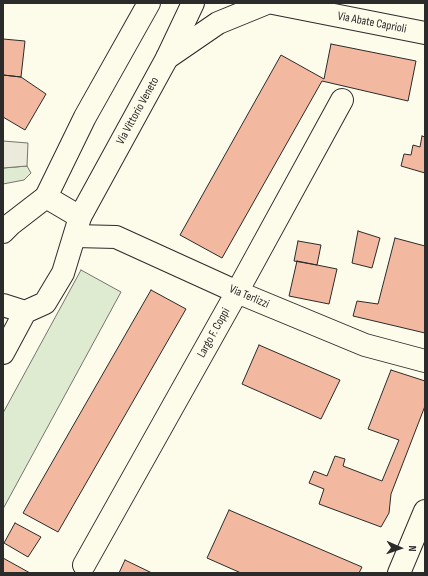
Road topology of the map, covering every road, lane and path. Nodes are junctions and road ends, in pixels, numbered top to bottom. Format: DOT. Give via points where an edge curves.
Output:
graph roads {
  1 [pos="149,3"];
  2 [pos="192,3"];
  3 [pos="267,3"];
  4 [pos="273,3"];
  5 [pos="425,33"];
  6 [pos="167,58"];
  7 [pos="342,100"];
  8 [pos="46,197"];
  9 [pos="6,226"];
  10 [pos="78,227"];
  11 [pos="237,292"];
  12 [pos="3,305"];
  13 [pos="25,312"];
  14 [pos="3,353"];
  15 [pos="425,361"];
  16 [pos="425,511"];
  17 [pos="84,565"];
  18 [pos="400,573"];
  1 -- 8 [label="street" via="85,117"];
  2 -- 6 [label="street, Via Vittorio Veneto"];
  3 -- 6 [label="street" via="218,23"];
  4 -- 5 [label="street, Via Abate Caprioli"];
  6 -- 10 [label="street, Via Vittorio Veneto"];
  7 -- 11 [label="street, Largo F. Coppi"];
  8 -- 9 [label="street"];
  8 -- 10 [label="street"];
  10 -- 11 [label="street, Via Terlizzi" via="116,237"];
  10 -- 13 [label="street, Via Vittorio Veneto" via="63,273 45,303"];
  11 -- 15 [label="street, Via Terlizzi" via="366,345"];
  11 -- 17 [label="street, Largo F. Coppi"];
  12 -- 13 [label="street"];
  13 -- 14 [label="street"];
  16 -- 18 [label="street"];
}
